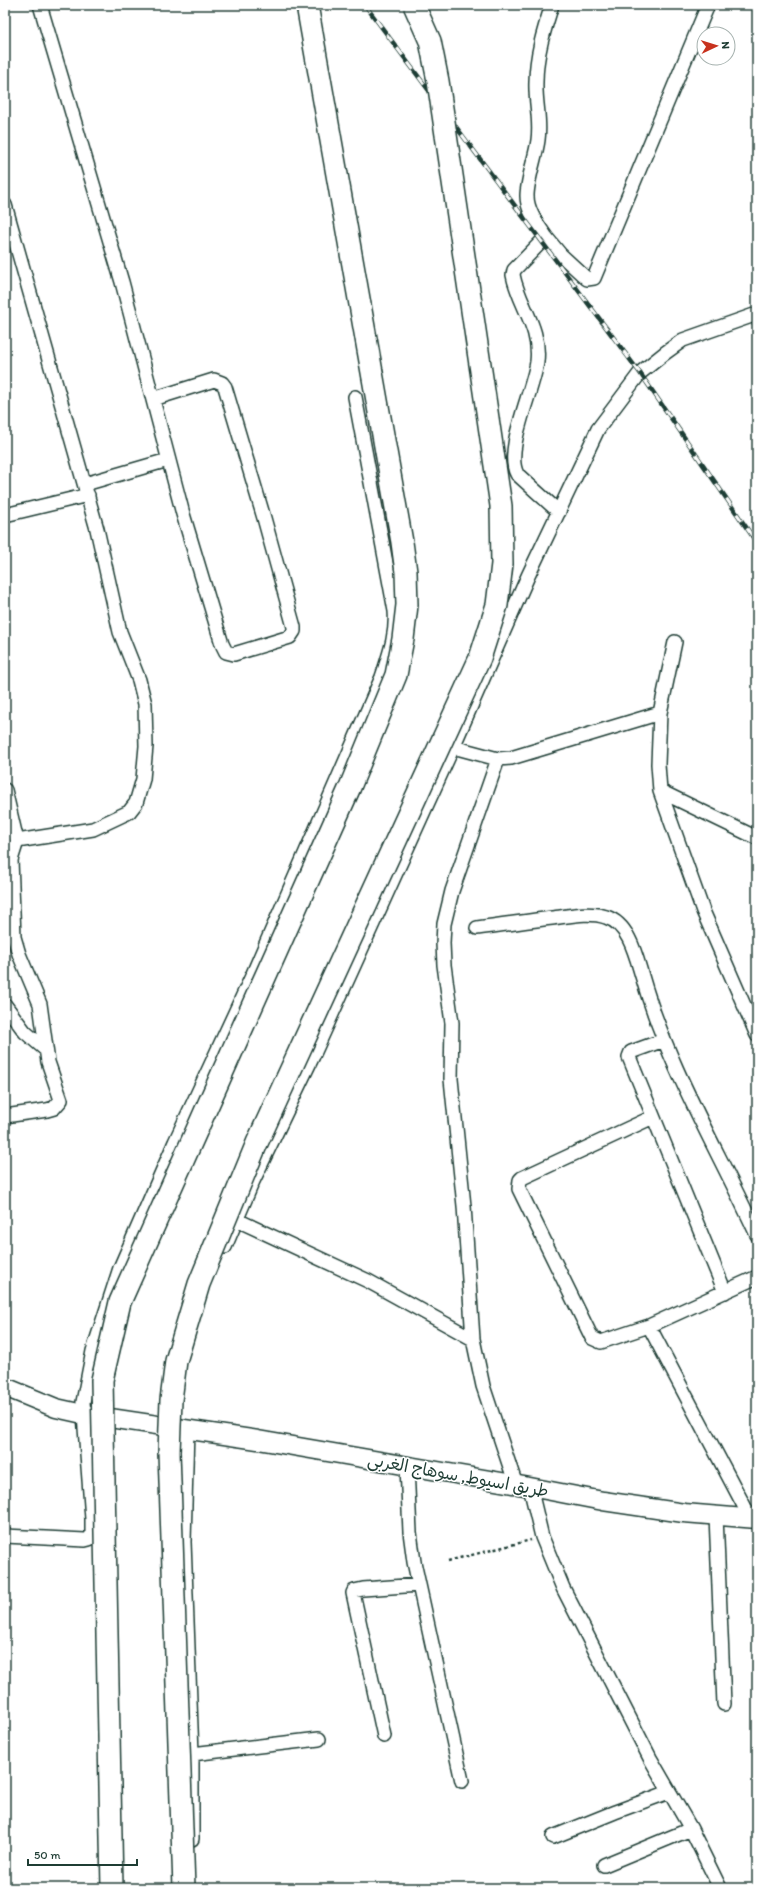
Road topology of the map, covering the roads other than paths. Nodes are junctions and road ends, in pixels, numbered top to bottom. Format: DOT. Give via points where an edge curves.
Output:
graph roads {
  1 [pos="40,5"];
  2 [pos="307,5"];
  3 [pos="414,5"];
  4 [pos="552,5"];
  5 [pos="708,5"];
  6 [pos="5,205"];
  7 [pos="546,238"];
  8 [pos="757,314"];
  9 [pos="354,397"];
  10 [pos="153,399"];
  11 [pos="168,460"];
  12 [pos="86,490"];
  13 [pos="559,512"];
  14 [pos="5,515"];
  15 [pos="675,642"];
  16 [pos="660,713"];
  17 [pos="454,747"];
  18 [pos="498,759"];
  19 [pos="5,790"];
  20 [pos="660,790"];
  21 [pos="757,838"];
  22 [pos="16,841"];
  23 [pos="477,928"];
  24 [pos="5,1005"];
  25 [pos="757,1035"];
  26 [pos="664,1040"];
  27 [pos="46,1050"];
  28 [pos="5,1116"];
  29 [pos="653,1117"];
  30 [pos="237,1220"];
  31 [pos="757,1235"];
  32 [pos="757,1277"];
  33 [pos="725,1292"];
  34 [pos="649,1326"];
  35 [pos="473,1338"];
  36 [pos="5,1387"];
  37 [pos="83,1414"];
  38 [pos="175,1428"];
  39 [pos="407,1467"];
  40 [pos="523,1486"];
  41 [pos="716,1516"];
  42 [pos="754,1519"];
  43 [pos="5,1536"];
  44 [pos="418,1585"];
  45 [pos="724,1704"];
  46 [pos="384,1736"];
  47 [pos="319,1739"];
  48 [pos="192,1754"];
  49 [pos="462,1781"];
  50 [pos="670,1792"];
  51 [pos="691,1829"];
  52 [pos="553,1837"];
  53 [pos="604,1865"];
  54 [pos="112,1888"];
  55 [pos="184,1888"];
  56 [pos="193,1888"];
  57 [pos="720,1888"];
  1 -- 10 [label="street" via="122,282"];
  2 -- 54 [label="highway, bridge" via="402,542 407,606 396,676 350,787 120,1302 108,1346 102,1380"];
  3 -- 55 [label="highway, bridge" via="430,41 438,81 501,506 502,564 497,605 480,658 258,1143 199,1284 176,1361 168,1452"];
  4 -- 7 [label="street" via="540,42 537,62 536,84 540,123 527,196 532,215"];
  5 -- 7 [label="street" via="594,278 587,278"];
  6 -- 12 [label="street"];
  7 -- 13 [label="street" via="514,270 513,275 533,325 537,354 533,381 516,437 513,460 517,474"];
  8 -- 13 [label="street" via="683,340 640,373 598,429"];
  9 -- 37 [label="street" via="395,611 396,628 390,652 382,677 255,969 130,1243 93,1351 86,1379"];
  10 -- 11 [label="street"];
  10 -- 11 [label="street" via="214,380 225,387 294,628 290,637 234,654 226,652 197,565"];
  11 -- 12 [label="street"];
  12 -- 14 [label="street"];
  12 -- 22 [label="street" via="120,632 144,694 146,746 141,790 129,812 102,826"];
  13 -- 17 [label="street" via="528,576"];
  15 -- 16 [label="street"];
  16 -- 18 [label="street" via="511,758"];
  16 -- 20 [label="street"];
  17 -- 18 [label="street"];
  17 -- 30 [label="street"];
  18 -- 35 [label="street" via="452,891 444,924 443,943 452,1023 451,1079 464,1206"];
  19 -- 22 [label="street"];
  20 -- 21 [label="street"];
  20 -- 25 [label="street" via="703,911"];
  22 -- 27 [label="street" via="11,860 14,936 40,1004"];
  23 -- 26 [label="street" via="584,914 606,917 618,924 637,959"];
  24 -- 27 [label="street" via="25,1032"];
  26 -- 29 [label="street" via="629,1054"];
  26 -- 31 [label="street" via="710,1143"];
  27 -- 28 [label="street" via="52,1078 60,1095 59,1104 47,1110"];
  29 -- 33 [label="street"];
  29 -- 34 [label="street" via="522,1178 518,1184 592,1338 601,1342"];
  30 -- 35 [label="street" via="368,1281"];
  30 -- 38 [label="street" via="204,1298 190,1340"];
  32 -- 33 [label="street"];
  33 -- 34 [label="street"];
  34 -- 42 [label="street"];
  35 -- 40 [label="street" via="483,1386"];
  36 -- 37 [label="main road, طريق اسيوط, سوهاج الغربى" via="56,1408"];
  37 -- 38 [label="main road, طريق اسيوط, سوهاج الغربى"];
  37 -- 43 [label="street" via="92,1519 90,1538 86,1540"];
  38 -- 39 [label="main road, طريق اسيوط, سوهاج الغربى"];
  38 -- 48 [label="street" via="184,1542"];
  39 -- 40 [label="main road, طريق اسيوط, سوهاج الغربى"];
  39 -- 44 [label="street" via="411,1548"];
  40 -- 41 [label="main road, طريق اسيوط, سوهاج الغربى" via="603,1501"];
  40 -- 50 [label="street" via="565,1593"];
  41 -- 42 [label="main road, طريق اسيوط, سوهاج الغربى"];
  41 -- 45 [label="street"];
  44 -- 46 [label="street" via="363,1589 353,1593"];
  44 -- 49 [label="street" via="431,1633"];
  47 -- 48 [label="street"];
  48 -- 56 [label="street"];
  50 -- 51 [label="street"];
  50 -- 52 [label="street"];
  51 -- 53 [label="street"];
  51 -- 57 [label="street"];
}
